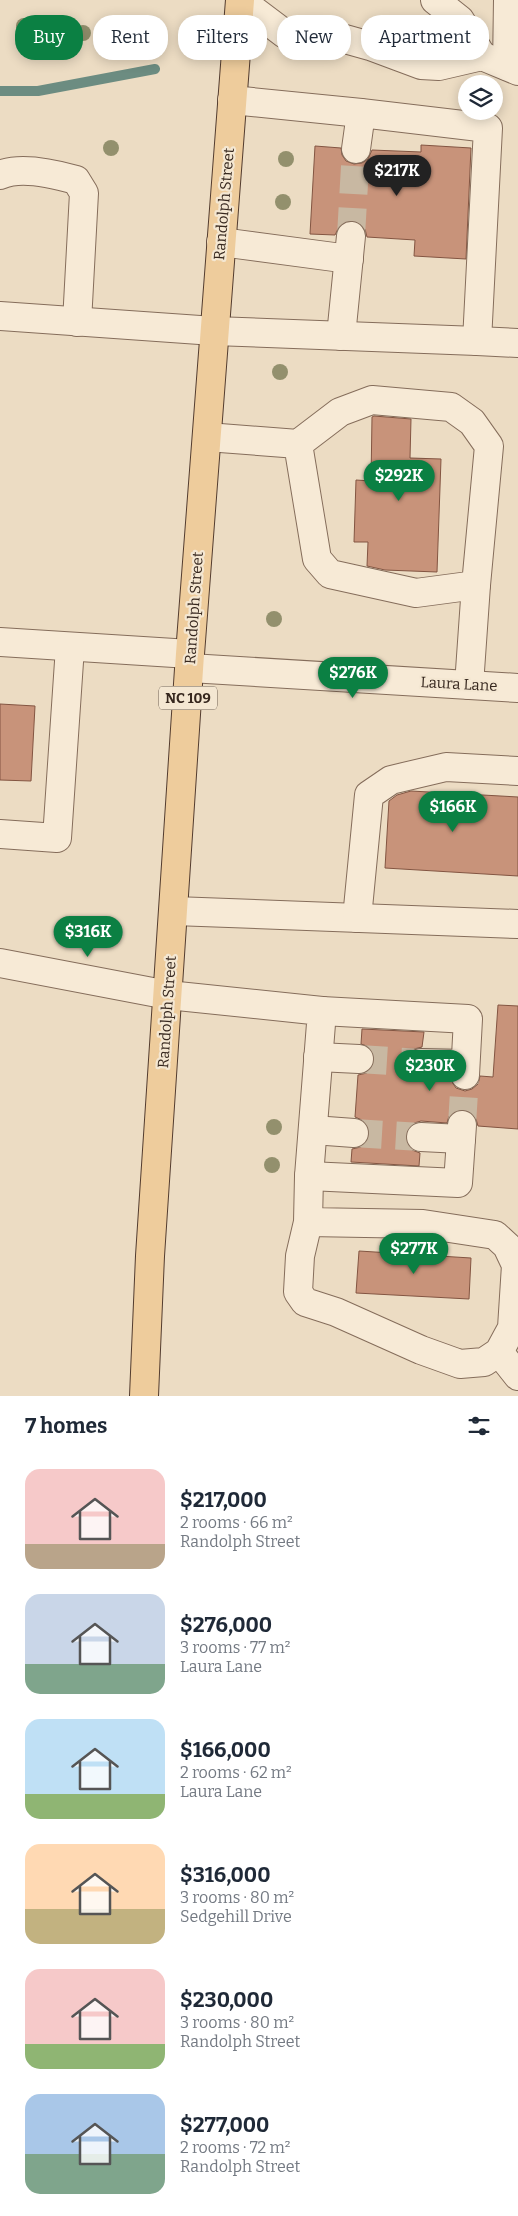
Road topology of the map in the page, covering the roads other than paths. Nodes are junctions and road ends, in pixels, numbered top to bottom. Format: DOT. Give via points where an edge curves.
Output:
graph roads {
  1 [pos="236,0"];
  2 [pos="240,0"];
  3 [pos="435,0"];
  4 [pos="508,0"];
  5 [pos="454,15"];
  6 [pos="361,43"];
  7 [pos="489,59"];
  8 [pos="407,60"];
  9 [pos="465,60"];
  10 [pos="513,69"];
  11 [pos="232,100"];
  12 [pos="361,113"];
  13 [pos="356,149"];
  14 [pos="0,175"];
  15 [pos="221,242"];
  16 [pos="0,316"];
  17 [pos="77,322"];
  18 [pos="214,332"];
  19 [pos="341,336"];
  20 [pos="477,341"];
  21 [pos="518,343"];
  22 [pos="207,437"];
  23 [pos="298,444"];
  24 [pos="476,585"];
  25 [pos="0,642"];
  26 [pos="70,646"];
  27 [pos="190,661"];
  28 [pos="469,685"];
  29 [pos="518,688"];
  30 [pos="518,772"];
  31 [pos="0,834"];
  32 [pos="174,911"];
  33 [pos="357,918"];
  34 [pos="518,924"];
  35 [pos="0,963"];
  36 [pos="168,995"];
  37 [pos="322,1011"];
  38 [pos="318,1057"];
  39 [pos="359,1059"];
  40 [pos="421,1063"];
  41 [pos="313,1130"];
  42 [pos="354,1133"];
  43 [pos="421,1137"];
  44 [pos="310,1176"];
  45 [pos="308,1222"];
  46 [pos="498,1352"];
  47 [pos="518,1376"];
  48 [pos="144,1396"];
  1 -- 2 [label="street"];
  2 -- 6 [label="street" via="285,34"];
  2 -- 11 [label="main road, Randolph Street / NC 109"];
  3 -- 5 [label="street"];
  4 -- 10 [label="street"];
  7 -- 10 [label="street"];
  8 -- 9 [label="street" via="420,65 439,66"];
  11 -- 12 [label="street"];
  11 -- 15 [label="main road, Randolph Street / NC 109"];
  12 -- 13 [label="street"];
  12 -- 20 [label="street" via="488,128"];
  14 -- 17 [label="street" via="7,172 50,173 76,180 84,193"];
  15 -- 18 [label="main road, Randolph Street / NC 109"];
  15 -- 19 [label="street" via="350,248"];
  16 -- 17 [label="street"];
  17 -- 18 [label="street"];
  18 -- 19 [label="street"];
  18 -- 22 [label="main road, Randolph Street / NC 109"];
  19 -- 20 [label="street"];
  20 -- 21 [label="street"];
  22 -- 23 [label="street"];
  22 -- 27 [label="main road, Randolph Street / NC 109"];
  23 -- 24 [label="street" via="316,559 330,574 416,594"];
  23 -- 24 [label="street" via="340,412 372,400 451,407 472,422 489,446"];
  24 -- 28 [label="street"];
  25 -- 26 [label="street, Laura Lane"];
  26 -- 27 [label="street, Laura Lane"];
  26 -- 31 [label="street" via="56,838"];
  27 -- 28 [label="street, Laura Lane"];
  27 -- 32 [label="main road, Randolph Street / NC 109"];
  28 -- 29 [label="street, Laura Lane"];
  30 -- 33 [label="street" via="446,767 390,780 369,795"];
  32 -- 33 [label="street"];
  32 -- 36 [label="main road, Randolph Street / NC 109"];
  33 -- 34 [label="street"];
  35 -- 36 [label="street"];
  36 -- 37 [label="street"];
  36 -- 48 [label="main road, Randolph Street / NC 109"];
  37 -- 38 [label="street"];
  37 -- 40 [label="street" via="468,1019 465,1070"];
  38 -- 39 [label="street"];
  38 -- 41 [label="street"];
  41 -- 42 [label="street"];
  41 -- 44 [label="street"];
  43 -- 44 [label="street" via="461,1132 458,1183"];
  44 -- 45 [label="street"];
  45 -- 46 [label="street" via="300,1256 298,1292 305,1302 460,1364 484,1362"];
  45 -- 46 [label="street" via="423,1224 495,1235 507,1246 516,1265 512,1328"];
  46 -- 47 [label="street"];
}
